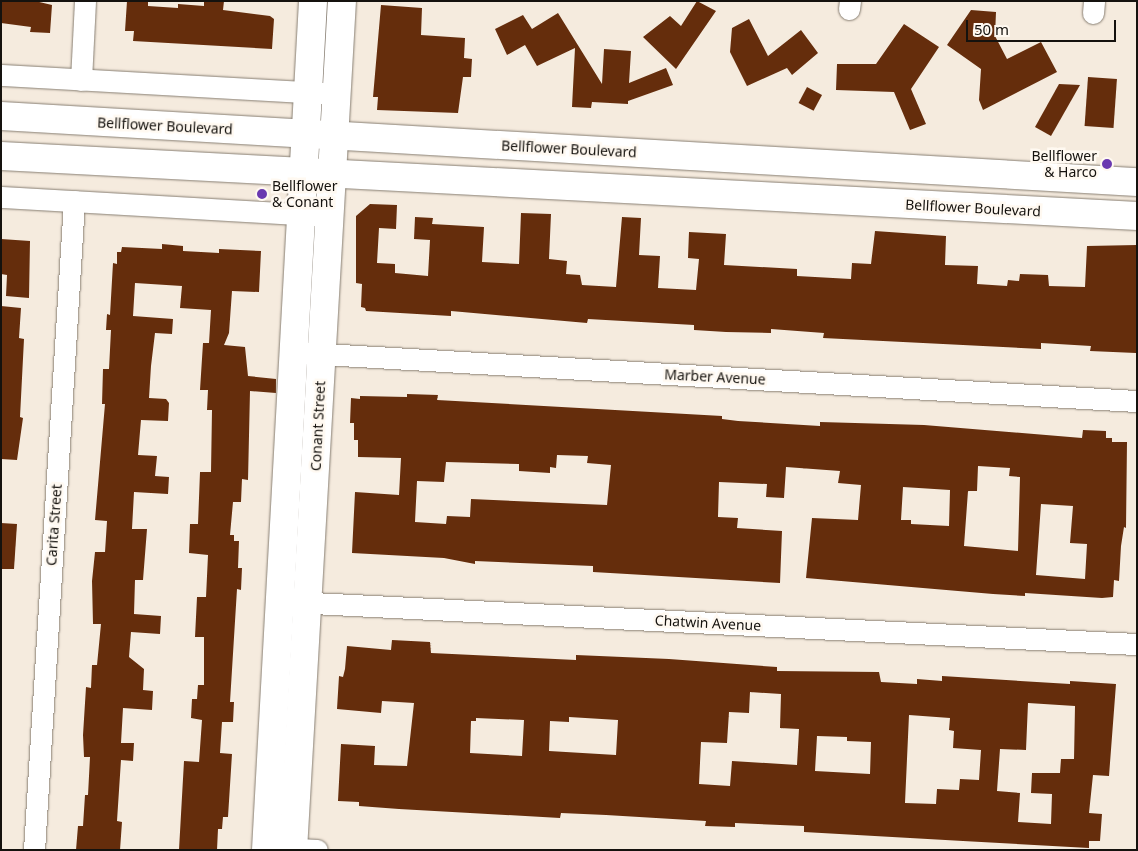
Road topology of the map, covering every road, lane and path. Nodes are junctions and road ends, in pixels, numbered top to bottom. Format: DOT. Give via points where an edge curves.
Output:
graph roads {
  1 [pos="85,1"];
  2 [pos="313,1"];
  3 [pos="342,1"];
  4 [pos="1,75"];
  5 [pos="81,80"];
  6 [pos="308,93"];
  7 [pos="336,94"];
  8 [pos="1,116"];
  9 [pos="306,135"];
  10 [pos="334,136"];
  11 [pos="1,156"];
  12 [pos="304,173"];
  13 [pos="332,175"];
  14 [pos="1137,182"];
  15 [pos="1,197"];
  16 [pos="74,201"];
  17 [pos="302,214"];
  18 [pos="330,216"];
  19 [pos="1137,216"];
  20 [pos="294,353"];
  21 [pos="322,354"];
  22 [pos="1137,401"];
  23 [pos="280,601"];
  24 [pos="307,603"];
  25 [pos="1137,644"];
  26 [pos="266,848"];
  27 [pos="301,849"];
  28 [pos="34,850"];
  1 -- 5 [label="street"];
  2 -- 6 [label="main road, Conant Street"];
  3 -- 7 [label="main road, Conant Street"];
  4 -- 5 [label="street"];
  5 -- 6 [label="street"];
  6 -- 7 [label="street"];
  6 -- 9 [label="main road, Conant Street"];
  7 -- 10 [label="main road, Conant Street"];
  8 -- 9 [label="main road, Bellflower Boulevard"];
  9 -- 10 [label="main road, Bellflower Boulevard"];
  9 -- 12 [label="main road, Conant Street"];
  10 -- 13 [label="main road, Conant Street"];
  10 -- 14 [label="main road, Bellflower Boulevard"];
  11 -- 12 [label="main road, Bellflower Boulevard"];
  12 -- 13 [label="main road, Bellflower Boulevard"];
  12 -- 17 [label="main road, Conant Street"];
  13 -- 18 [label="main road, Conant Street"];
  13 -- 19 [label="main road, Bellflower Boulevard"];
  15 -- 16 [label="street"];
  16 -- 17 [label="street"];
  16 -- 28 [label="street, Carita Street"];
  17 -- 18 [label="street"];
  17 -- 20 [label="main road, Conant Street"];
  18 -- 21 [label="main road, Conant Street"];
  20 -- 21 [label="street, Marber Avenue"];
  20 -- 23 [label="main road, Conant Street"];
  21 -- 22 [label="street, Marber Avenue"];
  21 -- 24 [label="main road, Conant Street"];
  23 -- 24 [label="street, Chatwin Avenue"];
  23 -- 26 [label="main road, Conant Street"];
  24 -- 25 [label="street, Chatwin Avenue"];
  24 -- 27 [label="main road, Conant Street"];
  26 -- 27 [label="street"];
}
